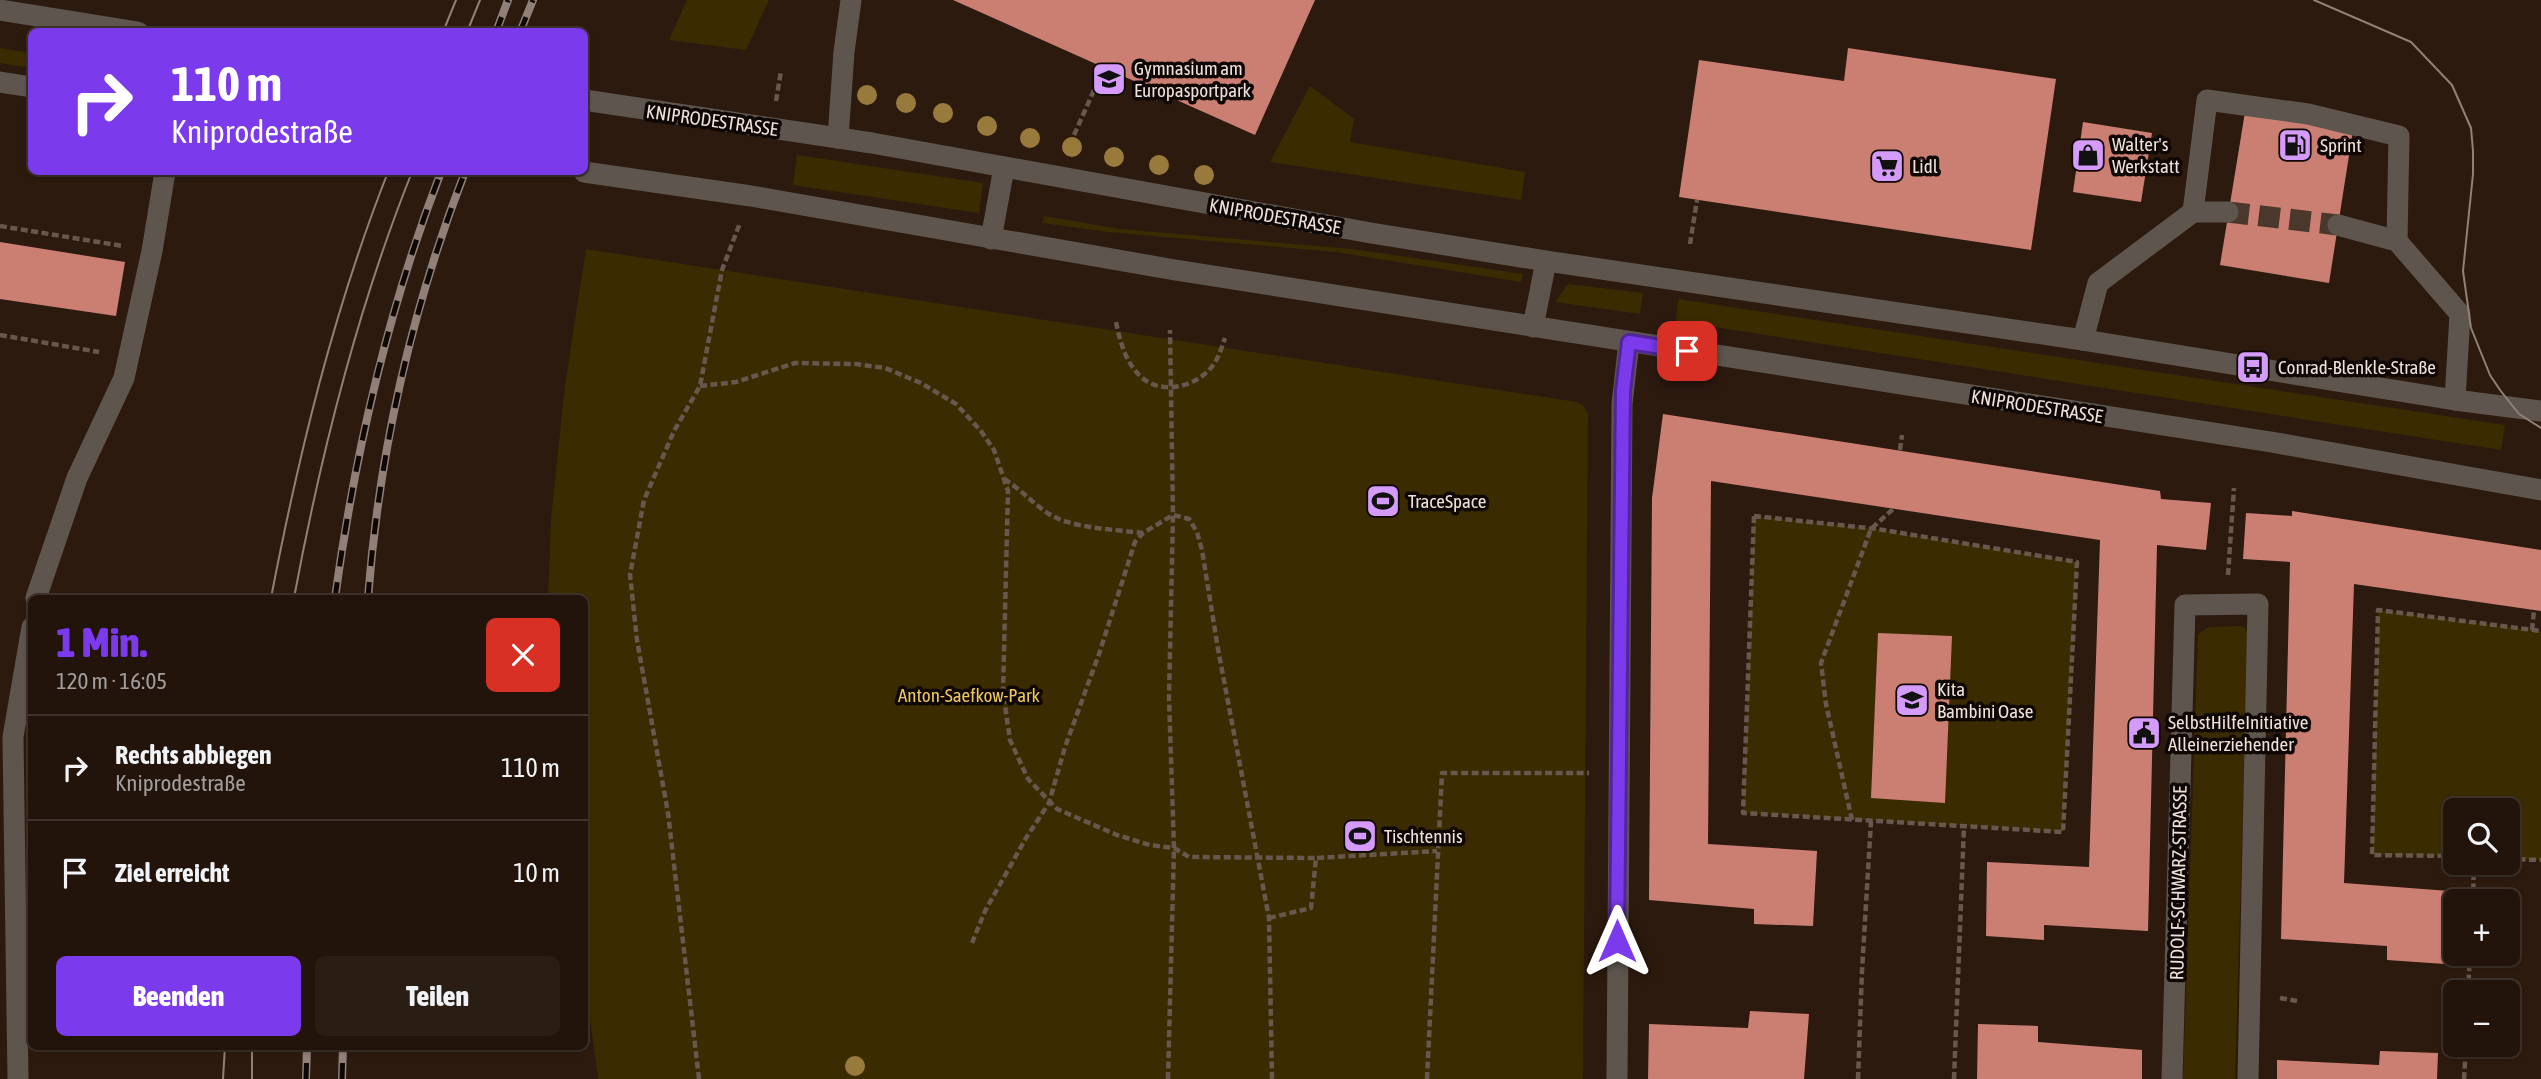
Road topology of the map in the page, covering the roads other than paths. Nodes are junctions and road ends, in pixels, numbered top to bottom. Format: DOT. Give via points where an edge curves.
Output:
graph roads {
  1 [pos="851,0"];
  2 [pos="0,10"];
  3 [pos="113,28"];
  4 [pos="0,82"];
  5 [pos="28,86"];
  6 [pos="588,101"];
  7 [pos="838,138"];
  8 [pos="1004,168"];
  9 [pos="588,173"];
  10 [pos="165,175"];
  11 [pos="2193,212"];
  12 [pos="2228,212"];
  13 [pos="2338,225"];
  14 [pos="991,239"];
  15 [pos="2397,242"];
  16 [pos="1546,261"];
  17 [pos="1533,327"];
  18 [pos="2083,340"];
  19 [pos="1629,342"];
  20 [pos="2455,400"];
  21 [pos="2541,411"];
  22 [pos="2541,490"];
  23 [pos="37,595"];
  24 [pos="28,650"];
  25 [pos="18,1079"];
  26 [pos="1616,1079"];
  27 [pos="2172,1079"];
  28 [pos="2248,1079"];
  1 -- 7 [label="street"];
  2 -- 3 [label="street"];
  4 -- 5 [label="street"];
  6 -- 7 [label="street, KNIPRODESTRASSE"];
  7 -- 8 [label="street, KNIPRODESTRASSE"];
  8 -- 14 [label="street"];
  8 -- 16 [label="street, KNIPRODESTRASSE"];
  9 -- 14 [label="street, KNIPRODESTRASSE"];
  10 -- 23 [label="street" via="131,357 77,478"];
  11 -- 12 [label="street"];
  11 -- 15 [label="street" via="2207,100 2308,114 2399,136"];
  11 -- 18 [label="street" via="2098,283"];
  13 -- 15 [label="street"];
  14 -- 17 [label="street, KNIPRODESTRASSE"];
  15 -- 20 [label="street" via="2460,314"];
  16 -- 17 [label="street"];
  16 -- 18 [label="street, KNIPRODESTRASSE"];
  17 -- 19 [label="street, KNIPRODESTRASSE"];
  18 -- 20 [label="street, KNIPRODESTRASSE"];
  19 -- 22 [label="street, KNIPRODESTRASSE" via="2271,442"];
  19 -- 26 [label="street" via="1622,404"];
  20 -- 21 [label="street, KNIPRODESTRASSE"];
  24 -- 25 [label="street" via="13,737"];
  27 -- 28 [label="street, RUDOLF-SCHWARZ-STRASSE" via="2185,605 2226,603 2258,604"];
}
